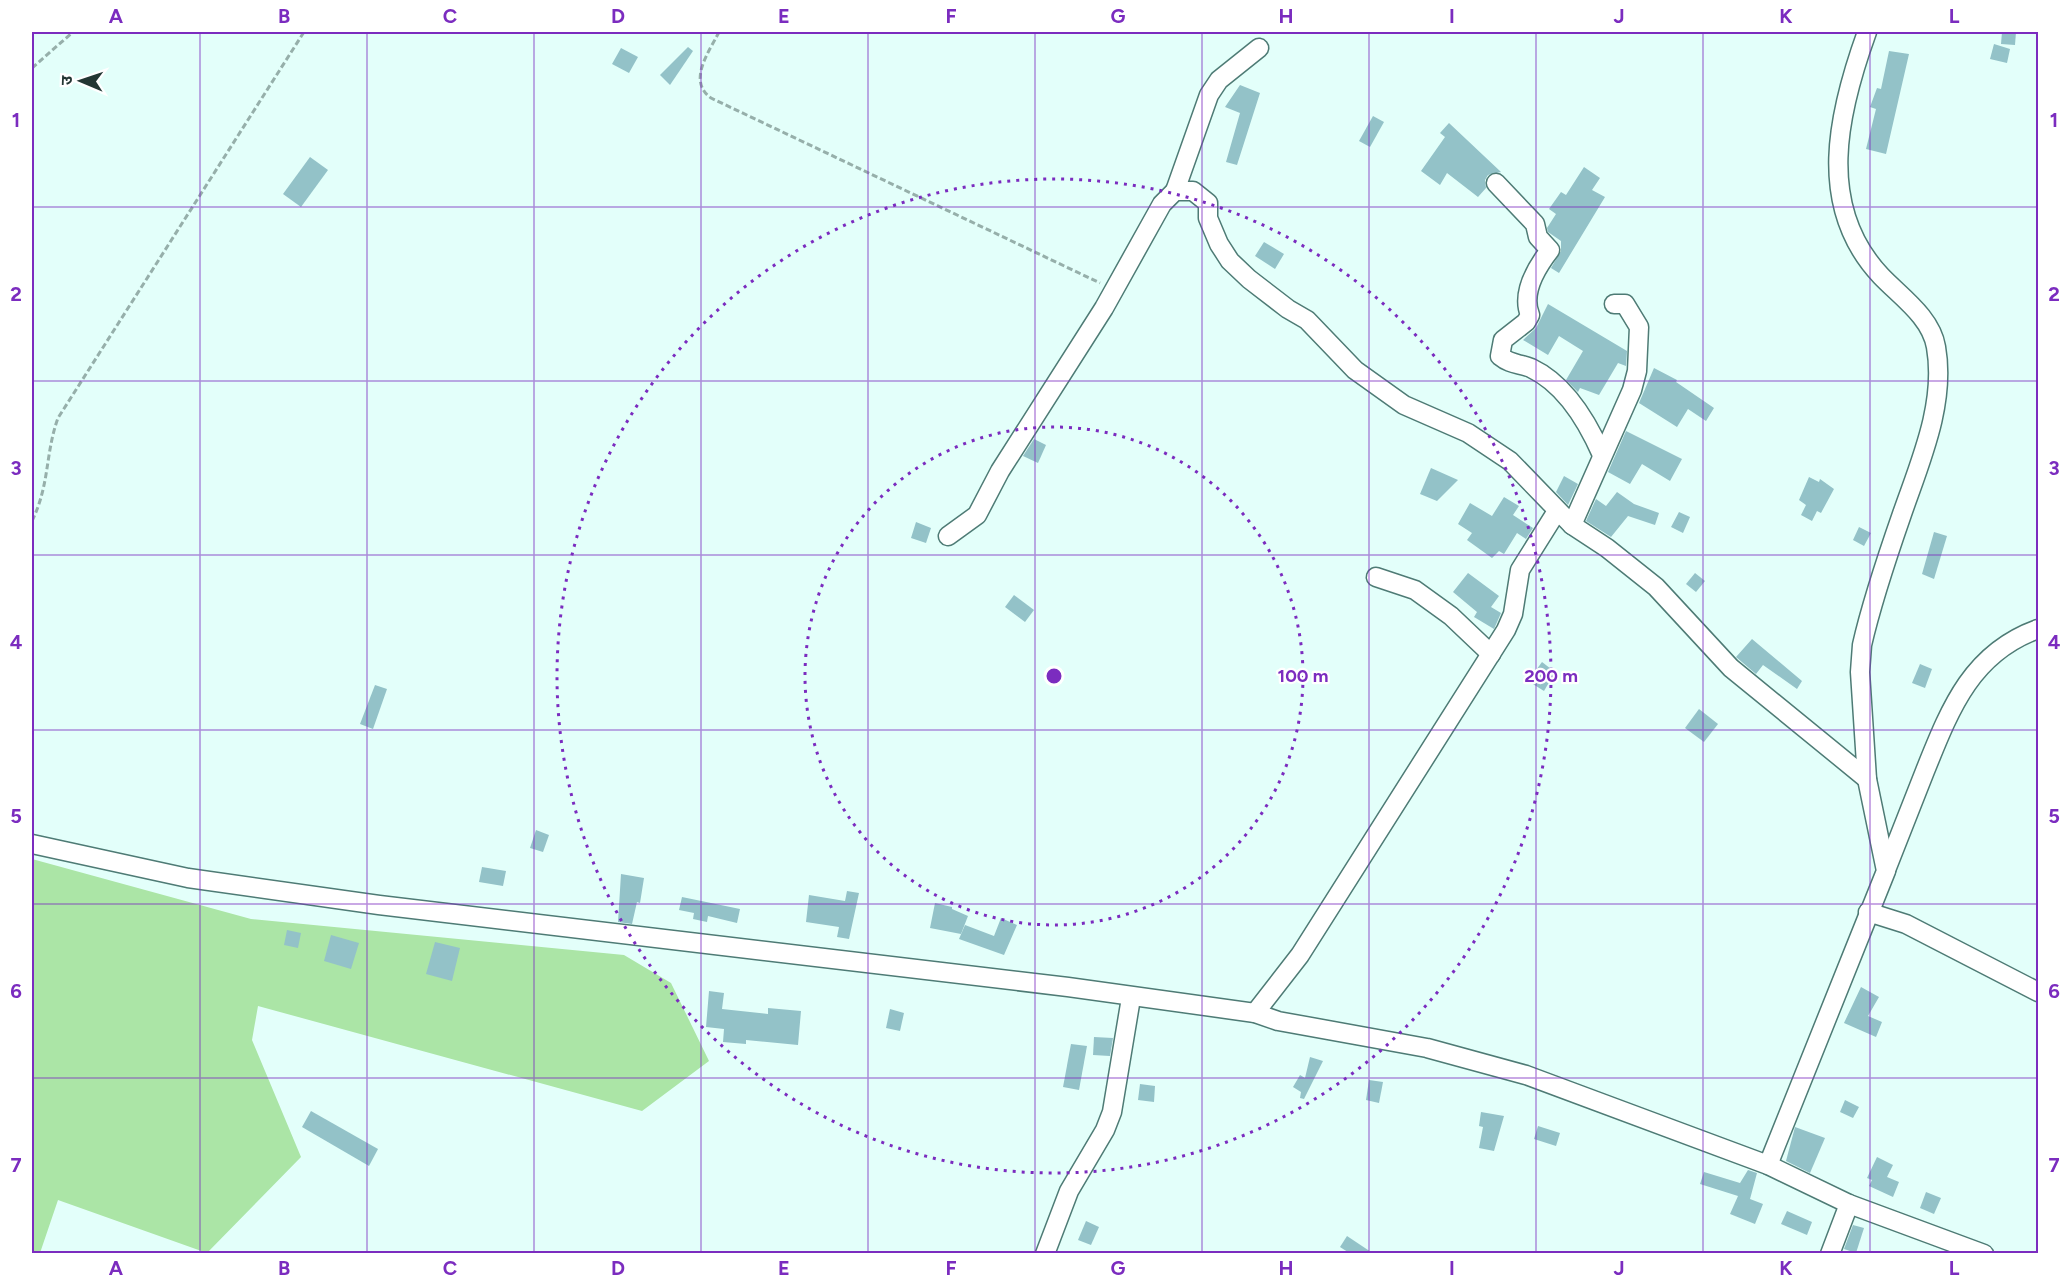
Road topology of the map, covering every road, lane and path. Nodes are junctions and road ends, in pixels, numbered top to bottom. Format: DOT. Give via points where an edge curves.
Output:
graph roads {
  1 [pos="73,32"];
  2 [pos="304,32"];
  3 [pos="719,32"];
  4 [pos="1867,32"];
  5 [pos="1259,48"];
  6 [pos="32,68"];
  7 [pos="1496,183"];
  8 [pos="1175,191"];
  9 [pos="1113,289"];
  10 [pos="1614,304"];
  11 [pos="1602,455"];
  12 [pos="1557,511"];
  13 [pos="32,521"];
  14 [pos="1572,525"];
  15 [pos="948,536"];
  16 [pos="1376,577"];
  17 [pos="2038,629"];
  18 [pos="1491,654"];
  19 [pos="1867,778"];
  20 [pos="32,844"];
  21 [pos="1886,871"];
  22 [pos="1868,912"];
  23 [pos="2038,992"];
  24 [pos="1131,998"];
  25 [pos="1255,1013"];
  26 [pos="1768,1165"];
  27 [pos="1850,1204"];
  28 [pos="1045,1254"];
  29 [pos="1830,1254"];
  30 [pos="1984,1254"];
  1 -- 6 [label="path"];
  2 -- 13 [label="path" via="58,418 46,487"];
  3 -- 9 [label="path" via="701,68 699,83 711,98"];
  4 -- 19 [label="street" via="1839,124 1840,188 1859,247 1931,329 1936,347 1937,384 1928,438 1862,645 1860,672"];
  5 -- 8 [label="street" via="1219,80 1209,95"];
  7 -- 11 [label="street" via="1535,224 1538,237 1550,250 1529,289 1525,303 1530,315 1503,340 1500,356 1509,364 1531,368 1563,394 1590,428"];
  8 -- 9 [label="street" via="1162,204"];
  8 -- 12 [label="street" via="1201,195 1208,203 1208,218 1230,261 1307,320 1355,370 1404,405 1487,444 1510,461"];
  9 -- 15 [label="street" via="977,515"];
  10 -- 11 [label="street" via="1625,304 1640,327 1637,371 1618,425"];
  11 -- 14 [label="street"];
  12 -- 14 [label="street"];
  12 -- 18 [label="street" via="1520,570 1513,614"];
  14 -- 19 [label="street" via="1635,568 1731,668"];
  16 -- 18 [label="street" via="1415,590 1451,616"];
  17 -- 21 [label="street" via="2015,638 1990,656 1955,701"];
  18 -- 25 [label="street" via="1300,955"];
  19 -- 21 [label="street"];
  20 -- 24 [label="street" via="188,878 379,905 1068,987"];
  21 -- 22 [label="street"];
  22 -- 23 [label="street" via="1906,924"];
  22 -- 26 [label="street"];
  24 -- 25 [label="street"];
  24 -- 28 [label="street" via="1114,1101 1105,1130 1064,1201"];
  25 -- 26 [label="street" via="1278,1022 1427,1047 1526,1075"];
  26 -- 27 [label="street"];
  27 -- 29 [label="street"];
  27 -- 30 [label="street"];
}
